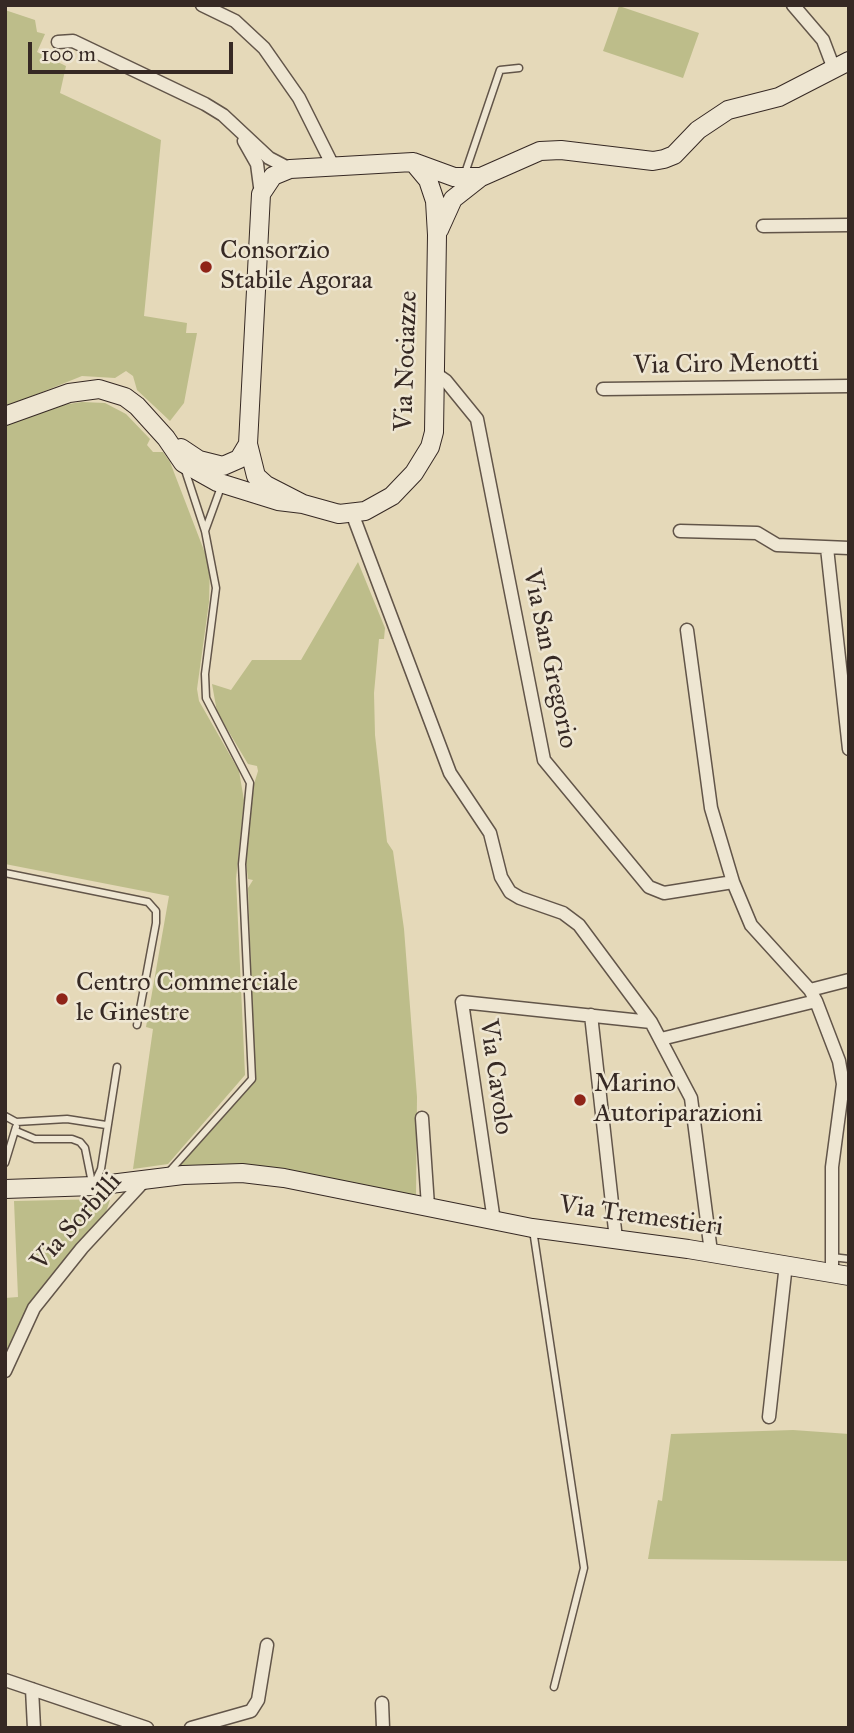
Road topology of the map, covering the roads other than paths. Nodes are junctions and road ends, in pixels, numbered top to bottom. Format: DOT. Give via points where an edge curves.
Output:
graph roads {
  1 [pos="202,5"];
  2 [pos="793,5"];
  3 [pos="58,42"];
  4 [pos="841,65"];
  5 [pos="519,68"];
  6 [pos="234,126"];
  7 [pos="413,162"];
  8 [pos="333,166"];
  9 [pos="290,169"];
  10 [pos="464,177"];
  11 [pos="261,194"];
  12 [pos="849,225"];
  13 [pos="763,226"];
  14 [pos="437,235"];
  15 [pos="436,374"];
  16 [pos="849,386"];
  17 [pos="603,389"];
  18 [pos="5,416"];
  19 [pos="166,438"];
  20 [pos="248,444"];
  21 [pos="183,463"];
  22 [pos="223,484"];
  23 [pos="303,504"];
  24 [pos="352,513"];
  25 [pos="205,531"];
  26 [pos="680,531"];
  27 [pos="827,548"];
  28 [pos="849,548"];
  29 [pos="687,629"];
  30 [pos="849,750"];
  31 [pos="5,873"];
  32 [pos="733,882"];
  33 [pos="849,981"];
  34 [pos="813,995"];
  35 [pos="591,1015"];
  36 [pos="651,1022"];
  37 [pos="137,1025"];
  38 [pos="661,1040"];
  39 [pos="117,1067"];
  40 [pos="5,1116"];
  41 [pos="422,1118"];
  42 [pos="16,1122"];
  43 [pos="106,1125"];
  44 [pos="16,1131"];
  45 [pos="5,1163"];
  46 [pos="164,1177"];
  47 [pos="145,1180"];
  48 [pos="94,1186"];
  49 [pos="5,1189"];
  50 [pos="428,1206"];
  51 [pos="494,1222"];
  52 [pos="532,1228"];
  53 [pos="616,1239"];
  54 [pos="711,1252"];
  55 [pos="849,1259"];
  56 [pos="786,1264"];
  57 [pos="837,1269"];
  58 [pos="5,1371"];
  59 [pos="769,1417"];
  60 [pos="267,1645"];
  61 [pos="5,1680"];
  62 [pos="554,1687"];
  63 [pos="32,1689"];
  64 [pos="382,1703"];
  65 [pos="34,1728"];
  66 [pos="147,1728"];
  67 [pos="191,1728"];
  68 [pos="383,1728"];
  1 -- 8 [label="street" via="235,21 264,48 299,98"];
  2 -- 4 [label="street"];
  3 -- 6 [label="street" via="73,41 205,104"];
  4 -- 10 [label="street" via="779,97 728,110 664,159 540,151"];
  5 -- 10 [label="lane" via="500,70"];
  6 -- 9 [label="street" via="269,158"];
  6 -- 11 [label="street" via="257,164"];
  7 -- 8 [label="street"];
  7 -- 10 [label="street"];
  7 -- 14 [label="street, Via Nociazze" via="431,188"];
  8 -- 9 [label="street"];
  9 -- 11 [label="street" via="273,176"];
  10 -- 14 [label="street"];
  11 -- 20 [label="street"];
  12 -- 13 [label="street"];
  14 -- 15 [label="street, Via Nociazze"];
  15 -- 24 [label="street, Via Nociazze" via="430,447 392,496"];
  15 -- 32 [label="street, Via San Gregorio" via="477,419 544,760 649,887 664,893"];
  16 -- 17 [label="street, Via Ciro Menotti"];
  18 -- 19 [label="street, Via Nociazze" via="69,393 99,389 125,397"];
  19 -- 20 [label="street" via="199,460 223,466 239,459"];
  19 -- 21 [label="street, Via Nociazze"];
  20 -- 23 [label="street" via="256,476"];
  21 -- 22 [label="street, Via Nociazze"];
  21 -- 25 [label="lane"];
  22 -- 23 [label="street, Via Nociazze"];
  22 -- 25 [label="lane"];
  23 -- 24 [label="street, Via Nociazze"];
  24 -- 36 [label="street" via="450,774 490,832 501,877 510,892 563,913 579,925"];
  25 -- 46 [label="lane" via="216,588 206,698 250,783 242,864 252,1079"];
  26 -- 27 [label="street" via="757,533 777,545"];
  27 -- 28 [label="street"];
  27 -- 30 [label="street"];
  29 -- 32 [label="street" via="711,808"];
  31 -- 37 [label="lane" via="148,902 156,911"];
  32 -- 34 [label="street" via="751,925"];
  33 -- 34 [label="street"];
  34 -- 38 [label="street"];
  34 -- 57 [label="street" via="839,1061 843,1084 832,1167"];
  35 -- 36 [label="street, Via Cavolo"];
  35 -- 51 [label="street, Via Cavolo" via="461,1002"];
  35 -- 53 [label="street"];
  36 -- 38 [label="street"];
  38 -- 54 [label="street" via="691,1098"];
  39 -- 43 [label="lane"];
  40 -- 42 [label="lane"];
  41 -- 50 [label="street"];
  42 -- 43 [label="lane" via="67,1119"];
  42 -- 44 [label="lane"];
  43 -- 48 [label="lane" via="101,1169"];
  44 -- 45 [label="lane"];
  44 -- 48 [label="lane" via="35,1139 80,1142 86,1148"];
  46 -- 47 [label="street, Via Tremestieri"];
  46 -- 50 [label="street, Via Tremestieri" via="231,1173 274,1177"];
  47 -- 48 [label="street, Via Tremestieri"];
  47 -- 58 [label="street, Via Sorbilli" via="39,1300"];
  48 -- 49 [label="street, Via Tremestieri"];
  50 -- 51 [label="street, Via Tremestieri"];
  51 -- 52 [label="street, Via Tremestieri"];
  52 -- 53 [label="street, Via Tremestieri"];
  52 -- 62 [label="lane" via="584,1568"];
  53 -- 54 [label="street, Via Tremestieri"];
  54 -- 56 [label="street, Via Tremestieri"];
  55 -- 57 [label="lane"];
  56 -- 57 [label="street, Via Tremestieri"];
  56 -- 59 [label="street"];
  60 -- 67 [label="street" via="258,1700 251,1711"];
  61 -- 63 [label="street"];
  63 -- 65 [label="street"];
  63 -- 66 [label="street"];
  64 -- 68 [label="street"];
}
